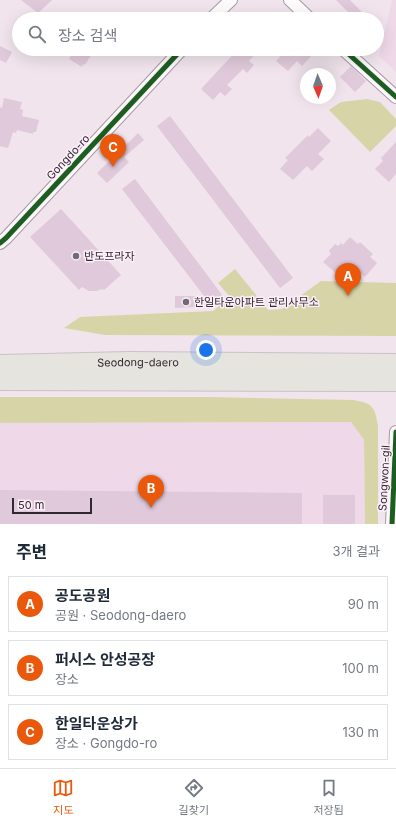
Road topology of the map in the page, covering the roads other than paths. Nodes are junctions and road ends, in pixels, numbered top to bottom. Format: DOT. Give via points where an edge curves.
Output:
graph roads {
  1 [pos="231,0"];
  2 [pos="290,0"];
  3 [pos="218,12"];
  4 [pos="303,12"];
  5 [pos="175,56"];
  6 [pos="351,56"];
  7 [pos="396,97"];
  8 [pos="0,243"];
  9 [pos="396,364"];
  10 [pos="0,365"];
  11 [pos="0,380"];
  12 [pos="396,381"];
  13 [pos="396,432"];
  14 [pos="392,524"];
  1 -- 3 [label="street"];
  2 -- 4 [label="street"];
  5 -- 8 [label="street, Gongdo-ro"];
  6 -- 7 [label="street"];
  9 -- 10 [label="main road, Seodong-daero" via="130,362"];
  11 -- 12 [label="main road, Seodong-daero"];
  13 -- 14 [label="street, Songwon-gil"];
}
